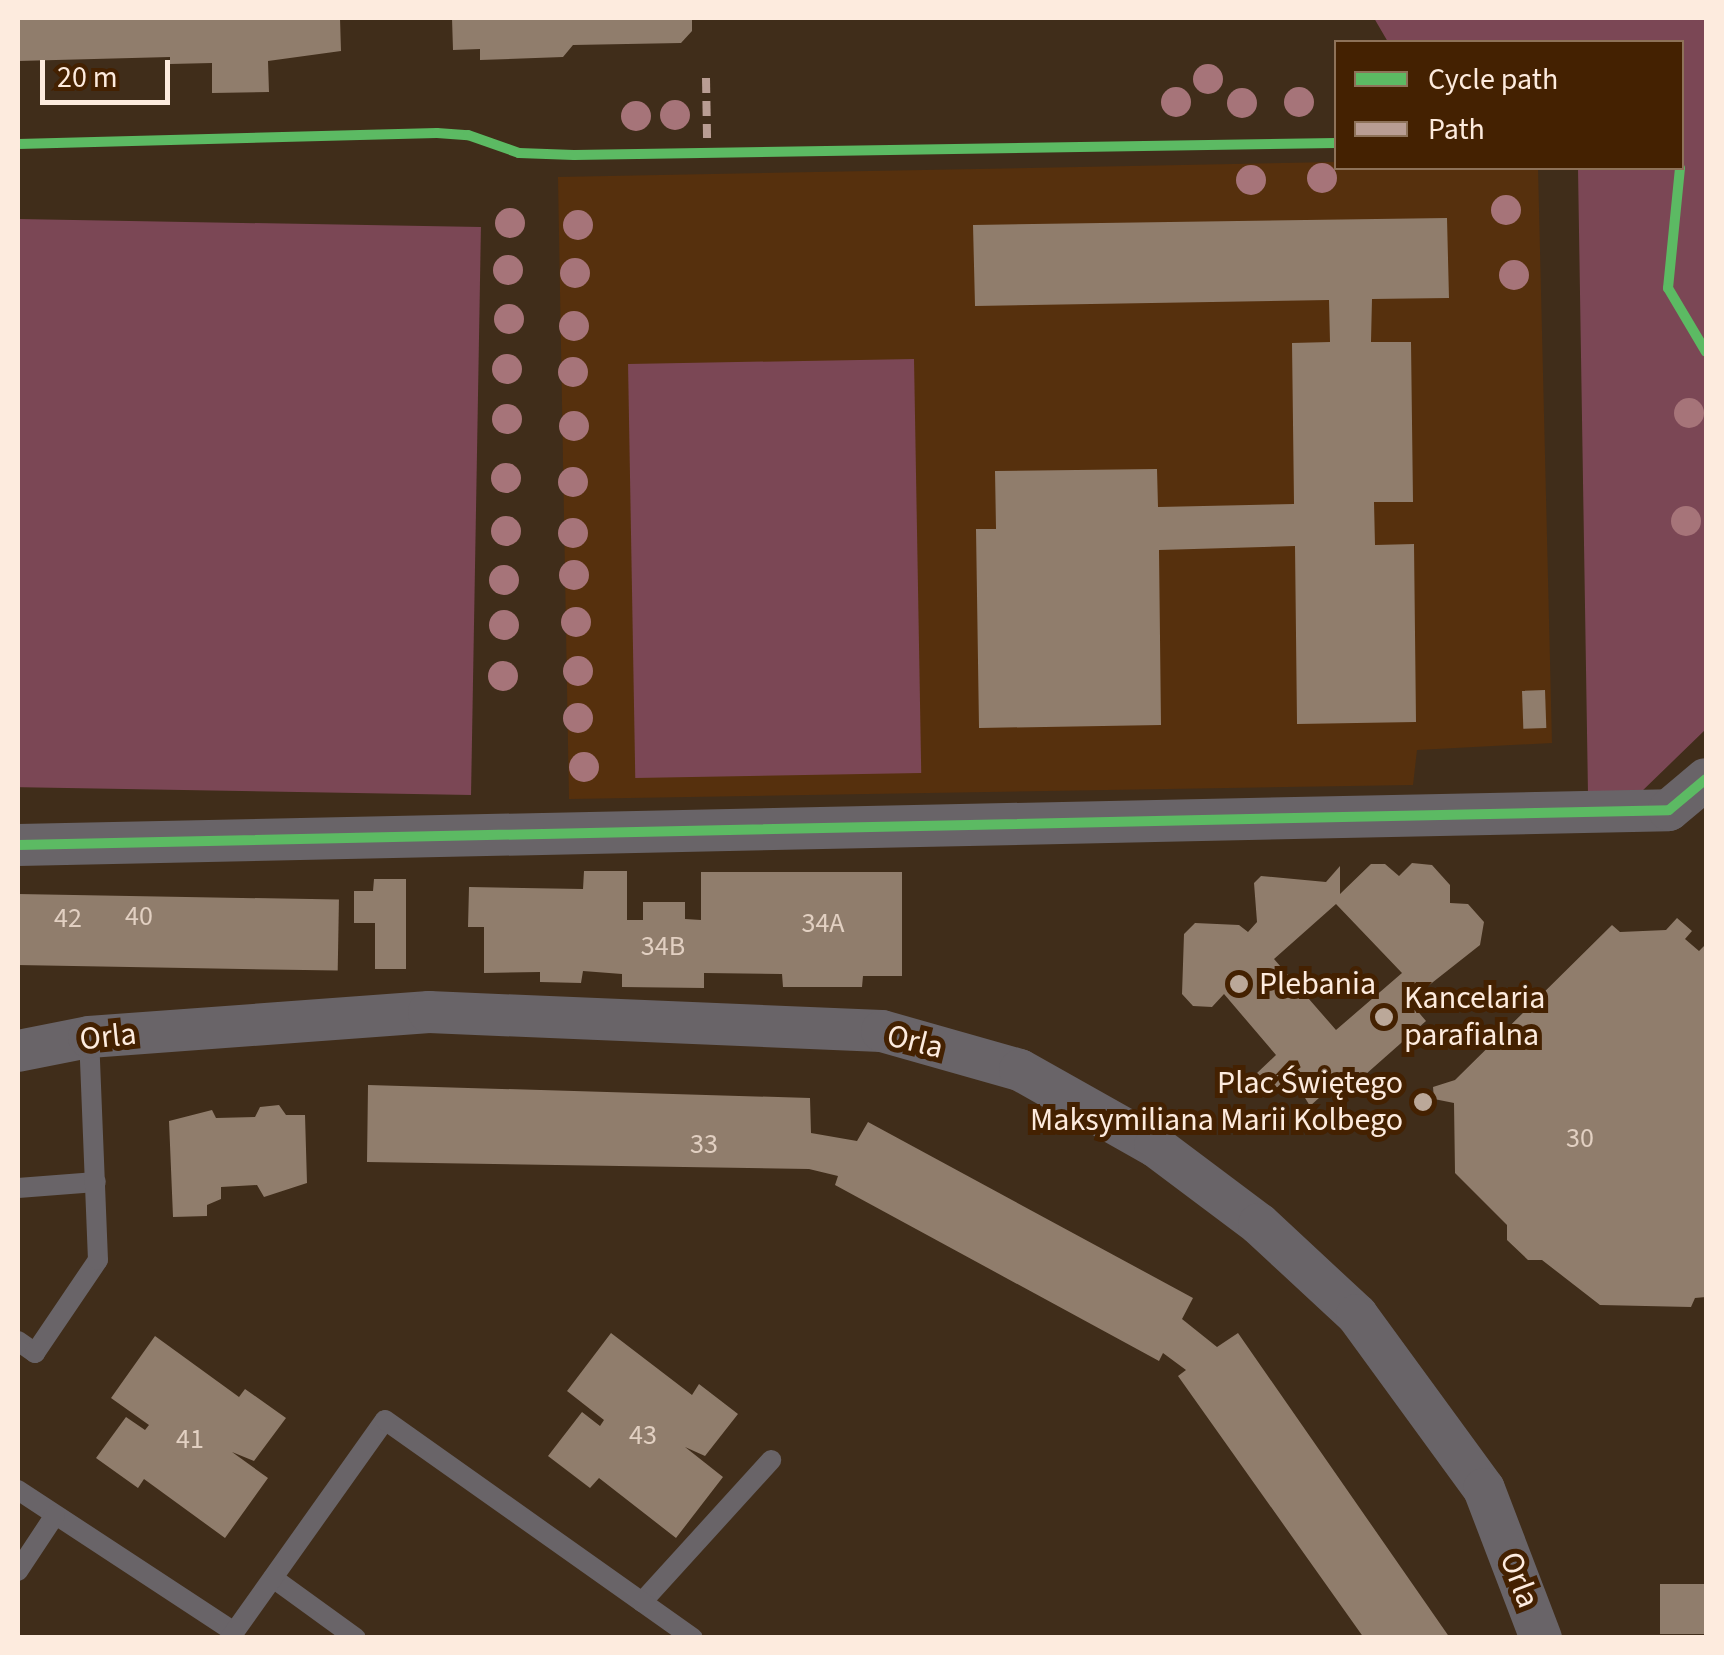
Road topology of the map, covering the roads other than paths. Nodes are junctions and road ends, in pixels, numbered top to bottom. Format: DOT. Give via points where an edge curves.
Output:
graph roads {
  1 [pos="1706,780"];
  2 [pos="18,846"];
  3 [pos="89,1037"];
  4 [pos="18,1051"];
  5 [pos="96,1182"];
  6 [pos="18,1188"];
  7 [pos="18,1341"];
  8 [pos="771,1460"];
  9 [pos="18,1490"];
  10 [pos="55,1515"];
  11 [pos="18,1570"];
  12 [pos="274,1578"];
  13 [pos="642,1602"];
  14 [pos="232,1635"];
  15 [pos="356,1638"];
  16 [pos="692,1638"];
  17 [pos="1541,1638"];
  1 -- 2 [label="street" via="1669,810"];
  3 -- 4 [label="street, Orla"];
  3 -- 5 [label="lane"];
  3 -- 17 [label="street, Orla" via="429,1012 882,1031 1020,1070 1155,1146 1259,1224 1357,1315 1484,1489"];
  5 -- 6 [label="lane"];
  5 -- 7 [label="lane" via="98,1260 35,1353"];
  8 -- 13 [label="lane"];
  9 -- 10 [label="lane"];
  10 -- 11 [label="lane"];
  10 -- 14 [label="lane"];
  12 -- 13 [label="lane" via="385,1420"];
  12 -- 14 [label="lane"];
  12 -- 15 [label="lane"];
  13 -- 16 [label="lane"];
}
